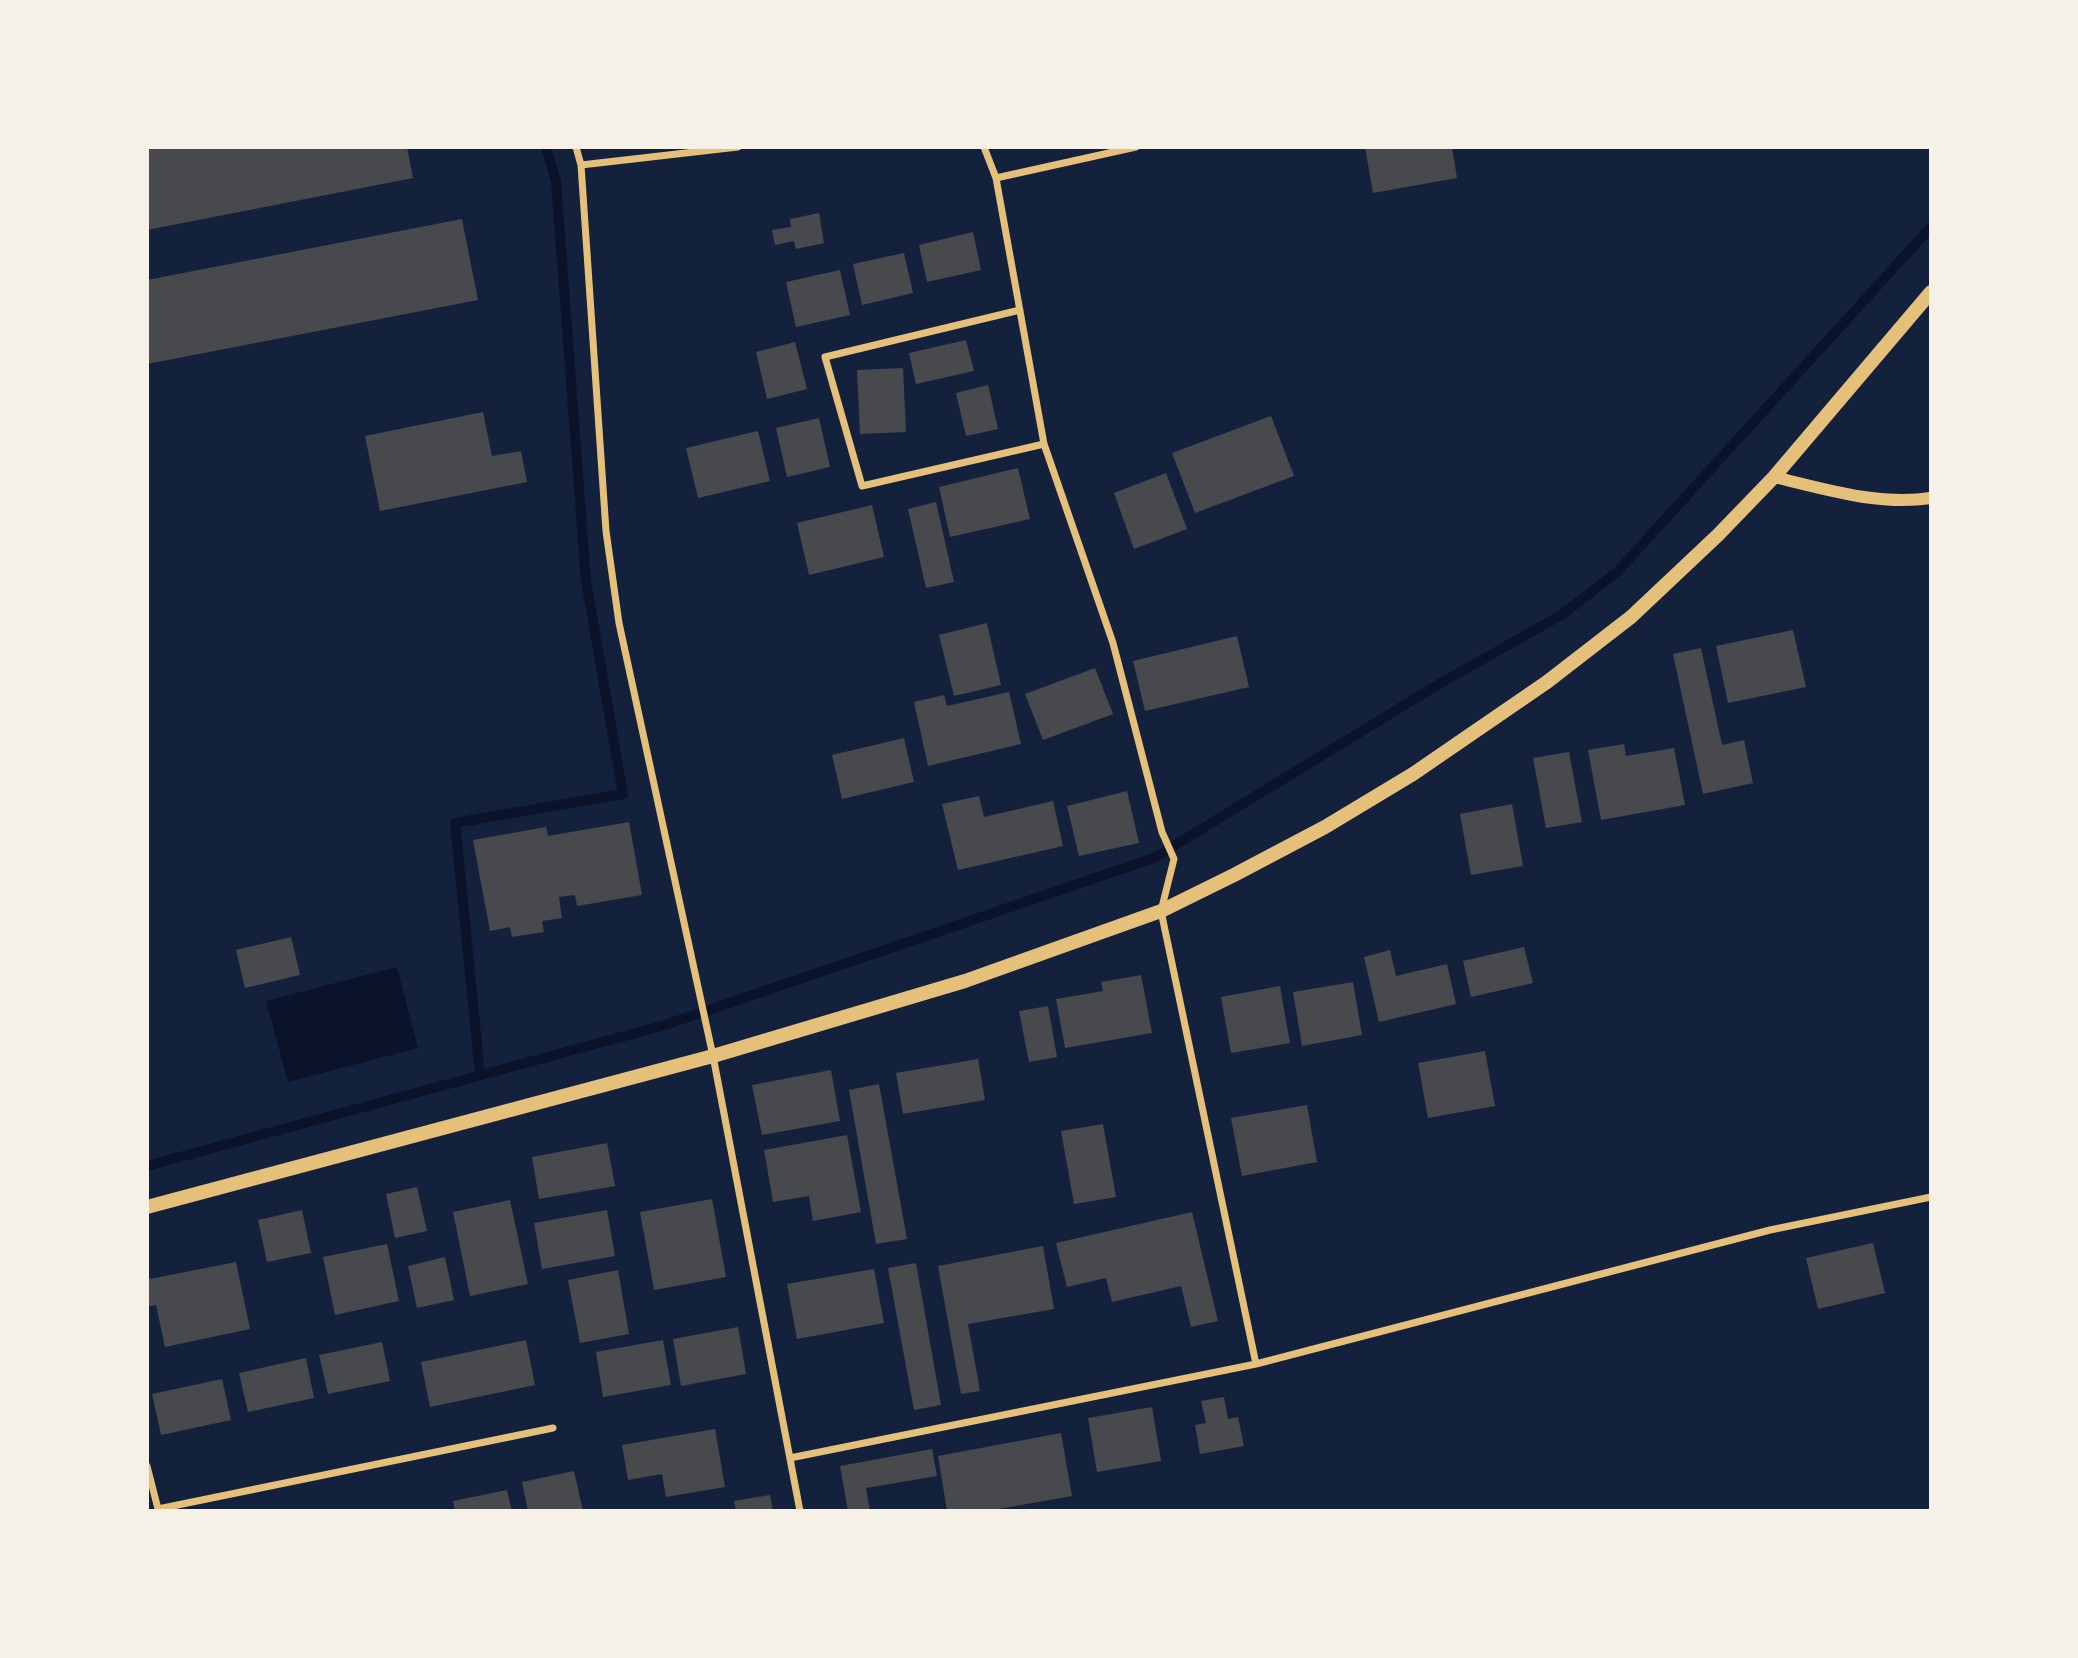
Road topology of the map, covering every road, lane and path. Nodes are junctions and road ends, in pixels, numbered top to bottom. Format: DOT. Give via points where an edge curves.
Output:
graph roads {
  1 [pos="576,147"];
  2 [pos="738,147"];
  3 [pos="984,147"];
  4 [pos="1136,147"];
  5 [pos="581,165"];
  6 [pos="996,178"];
  7 [pos="1931,292"];
  8 [pos="1020,310"];
  9 [pos="1044,444"];
  10 [pos="1773,477"];
  11 [pos="1931,498"];
  12 [pos="1161,911"];
  13 [pos="713,1056"];
  14 [pos="1931,1197"];
  15 [pos="147,1207"];
  16 [pos="1256,1364"];
  17 [pos="553,1428"];
  18 [pos="790,1458"];
  19 [pos="147,1466"];
  20 [pos="800,1511"];
  1 -- 5 [label="street"];
  2 -- 5 [label="street"];
  3 -- 6 [label="street"];
  4 -- 6 [label="street"];
  5 -- 13 [label="street" via="606,531 618,624"];
  6 -- 8 [label="street"];
  7 -- 10 [label="main road"];
  8 -- 9 [label="street"];
  8 -- 9 [label="street" via="825,357 862,486"];
  9 -- 12 [label="street" via="1112,643 1174,859"];
  10 -- 11 [label="street" via="1843,494 1906,502"];
  10 -- 12 [label="main road" via="1631,617 1547,682 1413,774 1325,827"];
  12 -- 13 [label="main road" via="965,981"];
  12 -- 16 [label="street"];
  13 -- 15 [label="main road"];
  13 -- 18 [label="street"];
  14 -- 16 [label="street" via="1770,1230"];
  16 -- 18 [label="street"];
  17 -- 19 [label="street" via="158,1509"];
  18 -- 20 [label="street"];
}
